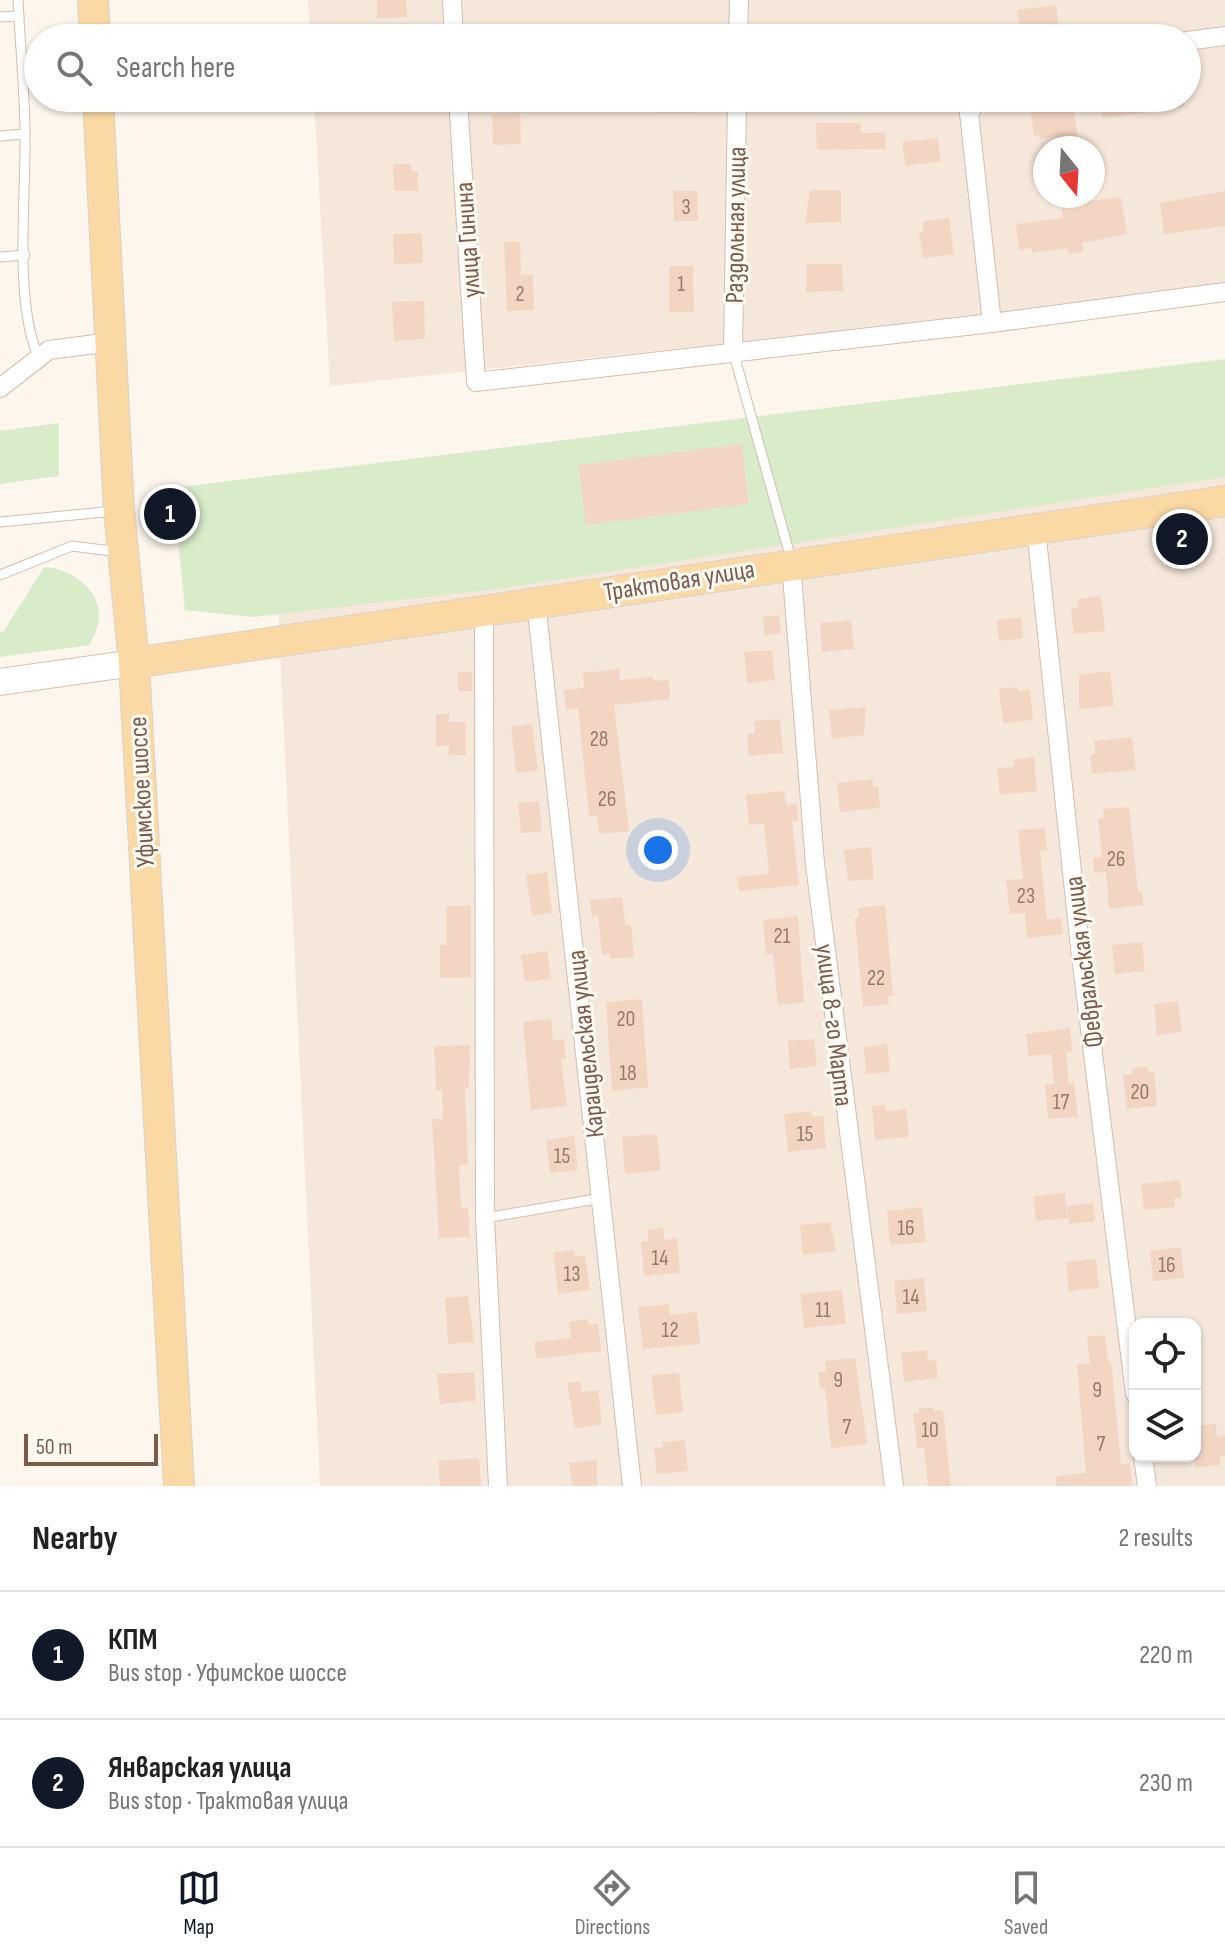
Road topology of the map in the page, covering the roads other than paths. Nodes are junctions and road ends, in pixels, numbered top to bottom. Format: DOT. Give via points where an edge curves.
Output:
graph roads {
  1 [pos="18,0"];
  2 [pos="93,0"];
  3 [pos="452,0"];
  4 [pos="739,0"];
  5 [pos="19,16"];
  6 [pos="0,17"];
  7 [pos="94,24"];
  8 [pos="453,24"];
  9 [pos="738,24"];
  10 [pos="1225,36"];
  11 [pos="1201,39"];
  12 [pos="99,112"];
  13 [pos="459,112"];
  14 [pos="737,112"];
  15 [pos="970,112"];
  16 [pos="25,134"];
  17 [pos="0,136"];
  18 [pos="25,255"];
  19 [pos="0,257"];
  20 [pos="1225,292"];
  21 [pos="992,323"];
  22 [pos="111,342"];
  23 [pos="733,351"];
  24 [pos="38,356"];
  25 [pos="0,388"];
  26 [pos="1225,501"];
  27 [pos="119,510"];
  28 [pos="0,522"];
  29 [pos="1036,529"];
  30 [pos="123,553"];
  31 [pos="791,563"];
  32 [pos="0,575"];
  33 [pos="536,602"];
  34 [pos="484,608"];
  35 [pos="134,663"];
  36 [pos="0,682"];
  37 [pos="602,1198"];
  38 [pos="485,1218"];
  39 [pos="1135,1390"];
  40 [pos="1144,1462"];
  41 [pos="179,1486"];
  42 [pos="498,1486"];
  43 [pos="632,1486"];
  44 [pos="894,1486"];
  45 [pos="1147,1486"];
  1 -- 5 [label="lane"];
  2 -- 7 [label="main road"];
  3 -- 8 [label="street"];
  4 -- 9 [label="street"];
  5 -- 6 [label="lane"];
  5 -- 16 [label="lane"];
  10 -- 11 [label="street"];
  12 -- 22 [label="main road, Уфимское шоссе"];
  13 -- 23 [label="street, улица Гинина" via="476,382"];
  14 -- 23 [label="street, Раздольная улица"];
  15 -- 21 [label="street"];
  16 -- 17 [label="lane"];
  16 -- 18 [label="lane"];
  18 -- 19 [label="lane"];
  18 -- 24 [label="lane" via="29,335"];
  20 -- 21 [label="street"];
  21 -- 23 [label="street"];
  22 -- 24 [label="street"];
  22 -- 27 [label="main road, Уфимское шоссе"];
  23 -- 31 [label="lane"];
  24 -- 25 [label="street"];
  26 -- 29 [label="main road, Трактовая улица"];
  27 -- 28 [label="lane"];
  27 -- 30 [label="main road, Уфимское шоссе"];
  29 -- 31 [label="main road, Трактовая улица"];
  29 -- 39 [label="street, Февральская улица"];
  30 -- 32 [label="lane" via="72,546"];
  30 -- 35 [label="main road, Уфимское шоссе"];
  31 -- 33 [label="main road, Трактовая улица"];
  31 -- 44 [label="street, улица 8-го Марта" via="815,864"];
  33 -- 34 [label="main road, Трактовая улица"];
  33 -- 37 [label="street, Караидельская улица"];
  34 -- 35 [label="main road, Трактовая улица"];
  34 -- 38 [label="street"];
  35 -- 36 [label="main road"];
  35 -- 41 [label="main road, Уфимское шоссе"];
  37 -- 38 [label="lane"];
  37 -- 43 [label="street, Караидельская улица"];
  38 -- 42 [label="street"];
  40 -- 45 [label="street"];
}
